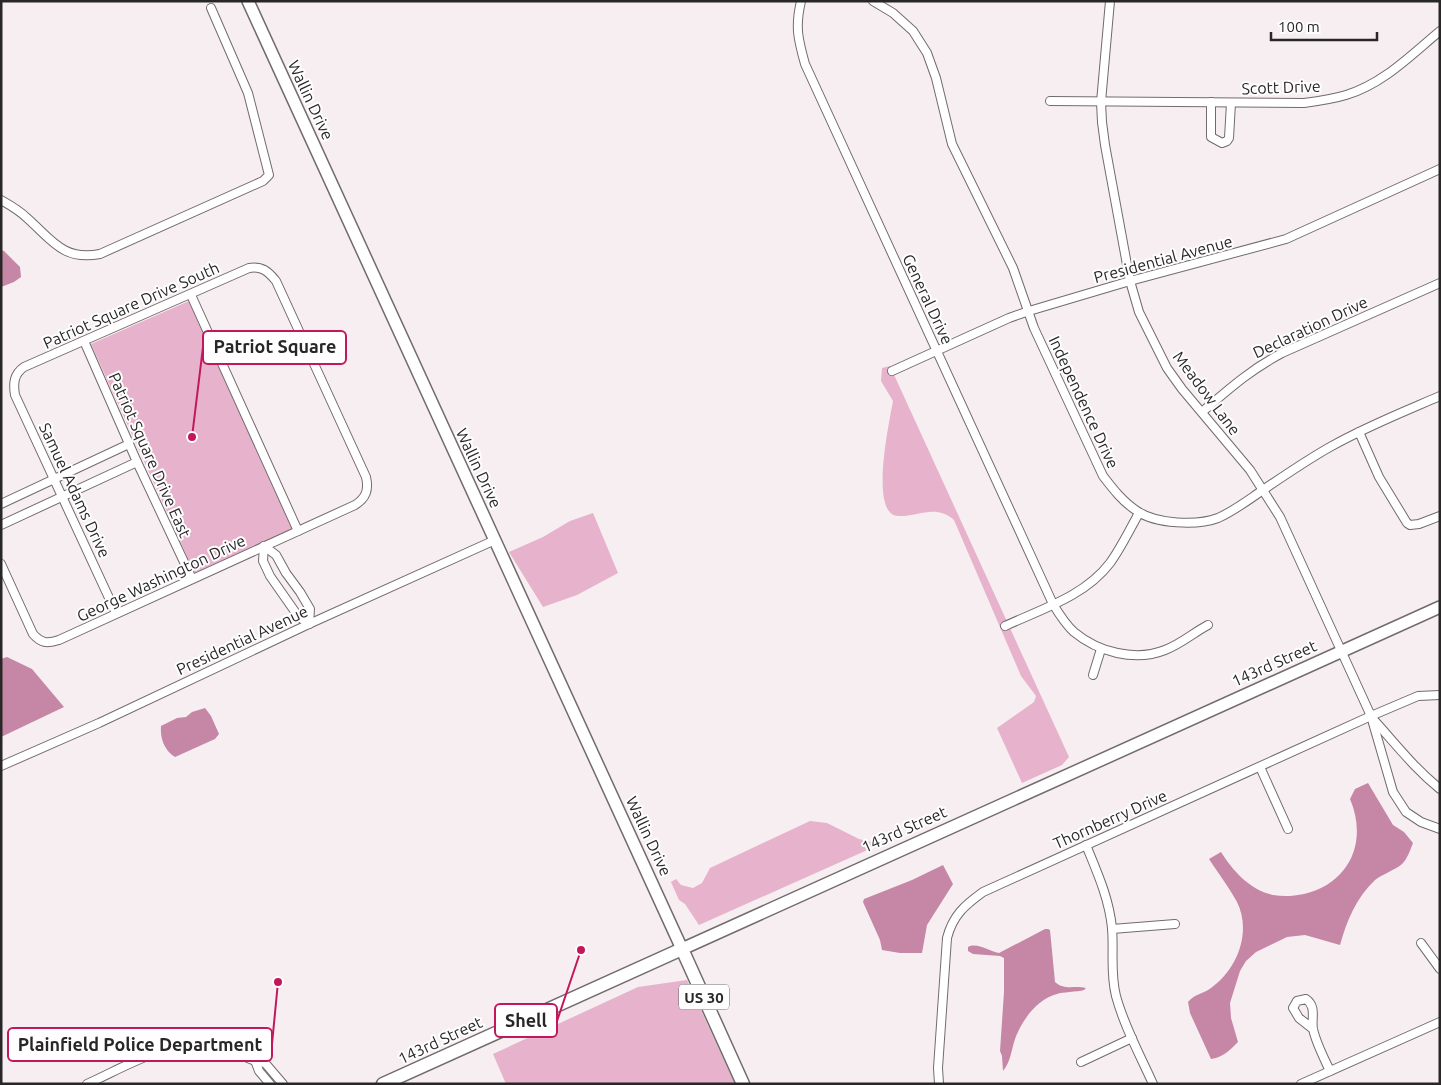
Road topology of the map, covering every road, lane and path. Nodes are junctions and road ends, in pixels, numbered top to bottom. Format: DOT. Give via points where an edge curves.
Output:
graph roads {
  1 [pos="248,1"];
  2 [pos="801,1"];
  3 [pos="873,1"];
  4 [pos="1110,1"];
  5 [pos="211,8"];
  6 [pos="1440,31"];
  7 [pos="1050,101"];
  8 [pos="1102,102"];
  9 [pos="1211,102"];
  10 [pos="1231,103"];
  11 [pos="1440,169"];
  12 [pos="1,200"];
  13 [pos="1130,281"];
  14 [pos="1440,283"];
  15 [pos="190,295"];
  16 [pos="1029,311"];
  17 [pos="84,342"];
  18 [pos="936,351"];
  19 [pos="892,371"];
  20 [pos="15,378"];
  21 [pos="1440,396"];
  22 [pos="1202,412"];
  23 [pos="1359,432"];
  24 [pos="129,444"];
  25 [pos="137,462"];
  26 [pos="55,479"];
  27 [pos="1264,490"];
  28 [pos="366,493"];
  29 [pos="63,496"];
  30 [pos="1,504"];
  31 [pos="1139,513"];
  32 [pos="1440,516"];
  33 [pos="1,525"];
  34 [pos="298,531"];
  35 [pos="494,540"];
  36 [pos="264,546"];
  37 [pos="1,564"];
  38 [pos="192,579"];
  39 [pos="1053,604"];
  40 [pos="1440,607"];
  41 [pos="116,614"];
  42 [pos="309,624"];
  43 [pos="1208,624"];
  44 [pos="1005,626"];
  45 [pos="1101,649"];
  46 [pos="1341,651"];
  47 [pos="1093,675"];
  48 [pos="1440,695"];
  49 [pos="1371,716"];
  50 [pos="1,766"];
  51 [pos="1260,767"];
  52 [pos="1440,789"];
  53 [pos="1288,829"];
  54 [pos="1440,829"];
  55 [pos="1086,845"];
  56 [pos="1175,924"];
  57 [pos="1112,929"];
  58 [pos="1421,944"];
  59 [pos="682,948"];
  60 [pos="1440,969"];
  61 [pos="1440,1022"];
  62 [pos="1313,1029"];
  63 [pos="1132,1038"];
  64 [pos="1081,1062"];
  65 [pos="256,1063"];
  66 [pos="1330,1071"];
  67 [pos="87,1084"];
  68 [pos="270,1084"];
  69 [pos="283,1084"];
  70 [pos="383,1084"];
  71 [pos="743,1084"];
  72 [pos="939,1084"];
  73 [pos="1153,1084"];
  74 [pos="1302,1084"];
  1 -- 35 [label="main road, Wallin Drive"];
  2 -- 18 [label="street, General Drive" via="796,19 805,64"];
  3 -- 16 [label="street, Independence Drive" via="913,31 927,53 952,144 1013,268"];
  4 -- 8 [label="street, Meadow Lane"];
  5 -- 12 [label="street" via="248,93 269,175 263,181 100,254 89,256 58,248 26,216"];
  6 -- 10 [label="street, Scott Drive" via="1378,80 1348,94 1304,103"];
  7 -- 8 [label="street, Scott Drive"];
  8 -- 9 [label="street, Scott Drive"];
  8 -- 13 [label="street, Meadow Lane" via="1105,145"];
  9 -- 10 [label="street, Scott Drive"];
  9 -- 10 [label="street" via="1211,137 1222,143 1229,138"];
  11 -- 13 [label="street, Presidential Avenue" via="1286,240"];
  13 -- 16 [label="street, Presidential Avenue"];
  13 -- 22 [label="street, Meadow Lane" via="1139,312 1163,360"];
  14 -- 22 [label="street, Declaration Drive" via="1282,353 1246,374"];
  15 -- 17 [label="street, Patriot Square Drive South"];
  15 -- 28 [label="street, Patriot Square Drive South" via="249,268 263,268 276,281 366,478"];
  15 -- 34 [label="street"];
  16 -- 18 [label="street, Presidential Avenue"];
  16 -- 31 [label="street, Independence Drive" via="1103,476 1119,497"];
  17 -- 20 [label="street, Patriot Square Drive South" via="24,367"];
  17 -- 24 [label="street, Patriot Square Drive East"];
  18 -- 19 [label="street, Presidential Avenue"];
  18 -- 39 [label="street, General Drive"];
  20 -- 26 [label="street, Samuel Adams Drive" via="15,395"];
  21 -- 23 [label="street, Independence Drive"];
  22 -- 27 [label="street, Meadow Lane"];
  23 -- 27 [label="street, Independence Drive"];
  23 -- 32 [label="street" via="1379,477 1407,523 1419,524"];
  24 -- 25 [label="street, Patriot Square Drive East"];
  24 -- 26 [label="street"];
  25 -- 29 [label="street"];
  25 -- 38 [label="street, Patriot Square Drive East"];
  26 -- 29 [label="street, Samuel Adams Drive"];
  26 -- 30 [label="street"];
  27 -- 31 [label="street, Independence Drive" via="1217,518 1192,523 1166,521"];
  27 -- 46 [label="street, Meadow Lane" via="1280,517"];
  28 -- 34 [label="street, George Washington Drive" via="356,505"];
  29 -- 33 [label="street"];
  29 -- 41 [label="street, Samuel Adams Drive"];
  31 -- 39 [label="street" via="1111,562 1099,576"];
  34 -- 36 [label="street, George Washington Drive"];
  35 -- 42 [label="street, Presidential Avenue"];
  35 -- 59 [label="main road, Wallin Drive"];
  36 -- 38 [label="street, George Washington Drive"];
  36 -- 42 [label="street" via="276,556 310,609"];
  36 -- 42 [label="street" via="263,560 270,576 298,616"];
  37 -- 41 [label="street, George Washington Drive" via="33,634 45,643 59,640"];
  38 -- 41 [label="street, George Washington Drive"];
  39 -- 44 [label="street"];
  39 -- 45 [label="street, General Drive" via="1073,631"];
  40 -- 46 [label="main road, 143rd Street"];
  42 -- 50 [label="street, Presidential Avenue"];
  43 -- 45 [label="street, General Drive" via="1182,643 1163,651 1142,655"];
  45 -- 47 [label="street"];
  46 -- 49 [label="street, Meadow Lane"];
  46 -- 59 [label="main road, 143rd Street"];
  48 -- 49 [label="street, Thornberry Drive" via="1418,696"];
  49 -- 51 [label="street, Thornberry Drive"];
  49 -- 52 [label="street, Meadow Lane" via="1402,754"];
  49 -- 54 [label="street, Meadow Lane" via="1393,792 1406,812"];
  51 -- 53 [label="street"];
  51 -- 55 [label="street, Thornberry Drive"];
  55 -- 57 [label="street" via="1108,900"];
  55 -- 72 [label="street, Thornberry Drive" via="983,892 968,903 951,924 947,938"];
  56 -- 57 [label="street"];
  57 -- 63 [label="street" via="1113,982"];
  58 -- 60 [label="street"];
  59 -- 70 [label="main road, 143rd Street"];
  59 -- 71 [label="main road, US 30"];
  61 -- 66 [label="street"];
  62 -- 66 [label="street"];
  63 -- 64 [label="street"];
  63 -- 73 [label="street"];
  65 -- 67 [label="street" via="220,1047 180,1045 158,1051"];
  65 -- 68 [label="street"];
  65 -- 69 [label="street" via="265,1063"];
  66 -- 74 [label="street"];
}
